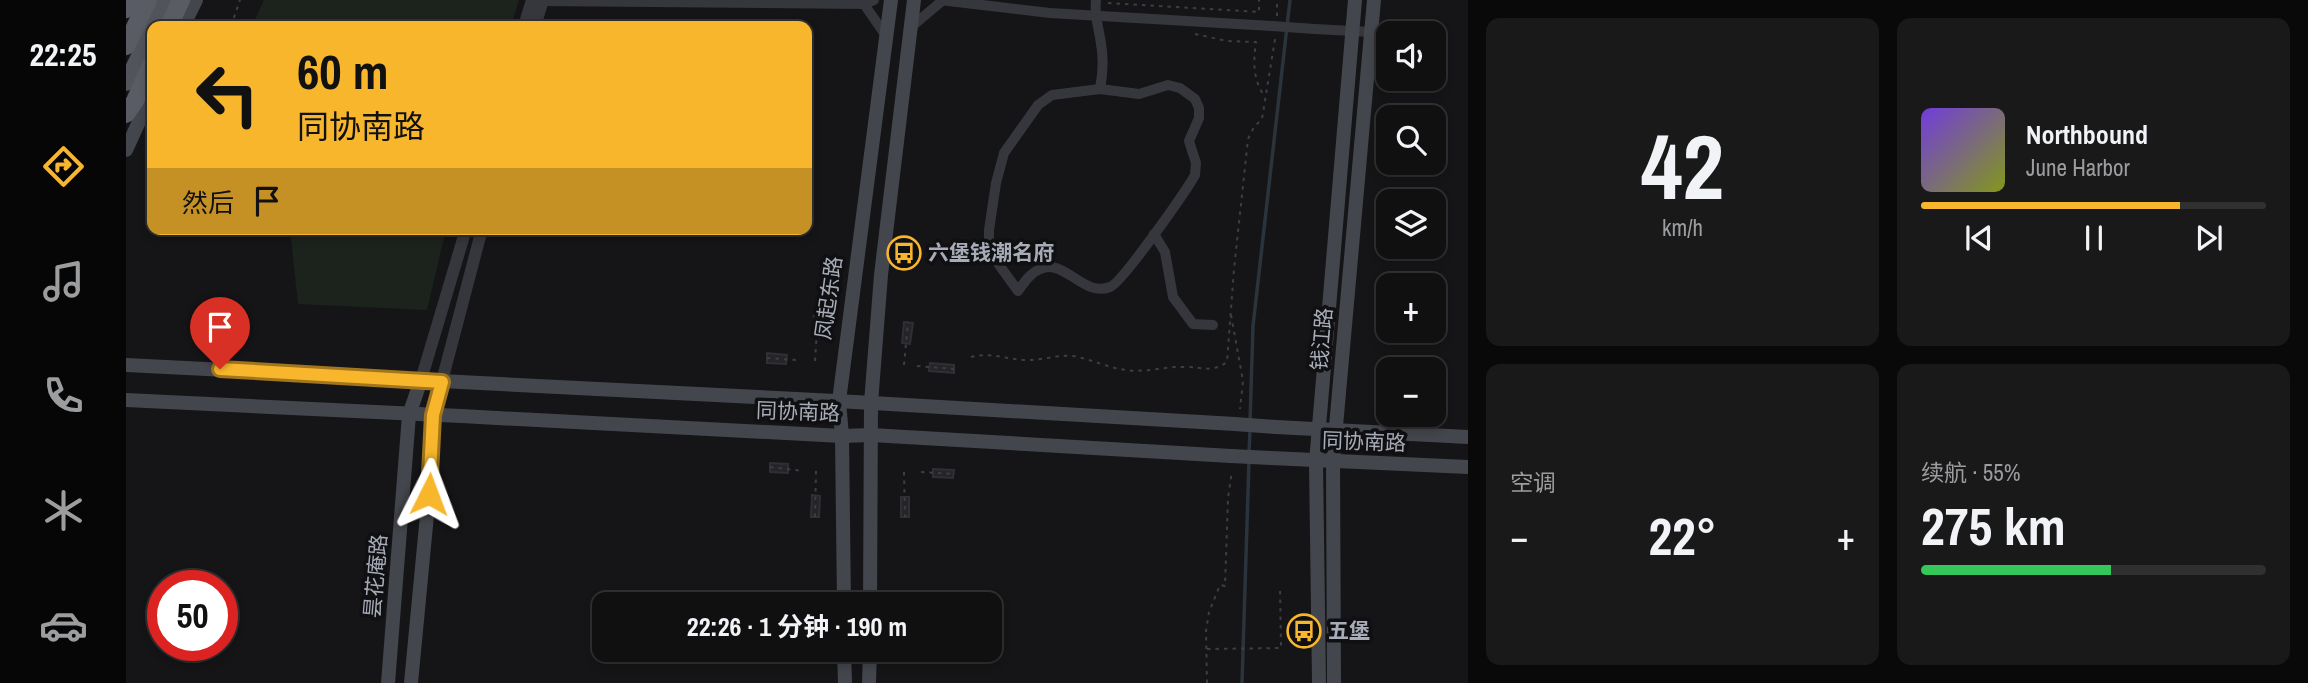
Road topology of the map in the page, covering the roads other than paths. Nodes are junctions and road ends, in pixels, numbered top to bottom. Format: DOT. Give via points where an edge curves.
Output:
graph roads {
  1 [pos="130,0"];
  2 [pos="148,0"];
  3 [pos="166,0"];
  4 [pos="181,0"];
  5 [pos="196,0"];
  6 [pos="891,0"];
  7 [pos="914,0"];
  8 [pos="1355,0"];
  9 [pos="1374,0"];
  10 [pos="537,1"];
  11 [pos="941,1"];
  12 [pos="1096,1"];
  13 [pos="869,2"];
  14 [pos="126,9"];
  15 [pos="1094,16"];
  16 [pos="156,21"];
  17 [pos="171,21"];
  18 [pos="186,21"];
  19 [pos="527,21"];
  20 [pos="535,21"];
  21 [pos="910,28"];
  22 [pos="1353,31"];
  23 [pos="1371,32"];
  24 [pos="886,36"];
  25 [pos="147,39"];
  26 [pos="126,46"];
  27 [pos="147,73"];
  28 [pos="126,83"];
  29 [pos="1100,89"];
  30 [pos="147,104"];
  31 [pos="130,108"];
  32 [pos="126,150"];
  33 [pos="1154,234"];
  34 [pos="464,235"];
  35 [pos="480,235"];
  36 [pos="1213,325"];
  37 [pos="126,365"];
  38 [pos="421,380"];
  39 [pos="442,382"];
  40 [pos="126,400"];
  41 [pos="838,401"];
  42 [pos="870,403"];
  43 [pos="409,415"];
  44 [pos="433,415"];
  45 [pos="1318,430"];
  46 [pos="1336,431"];
  47 [pos="871,435"];
  48 [pos="842,436"];
  49 [pos="1468,437"];
  50 [pos="1333,460"];
  51 [pos="1316,461"];
  52 [pos="1468,467"];
  53 [pos="844,592"];
  54 [pos="870,592"];
  55 [pos="844,662"];
  56 [pos="870,662"];
  57 [pos="388,683"];
  58 [pos="411,683"];
  59 [pos="845,683"];
  60 [pos="869,683"];
  61 [pos="1319,683"];
  62 [pos="1334,683"];
  1 -- 14 [label="highway"];
  2 -- 26 [label="highway"];
  3 -- 16 [label="main road"];
  4 -- 17 [label="highway"];
  5 -- 18 [label="main road"];
  6 -- 24 [label="main road, 凤起东路"];
  7 -- 21 [label="main road"];
  8 -- 22 [label="main road, 钱江路"];
  9 -- 23 [label="main road, 钱江路"];
  10 -- 13 [label="street"];
  10 -- 19 [label="street"];
  10 -- 20 [label="street"];
  11 -- 15 [label="street"];
  11 -- 21 [label="street"];
  12 -- 15 [label="street"];
  13 -- 24 [label="street"];
  15 -- 22 [label="street, bridge"];
  15 -- 29 [label="street" via="1104,65"];
  21 -- 42 [label="main road"];
  22 -- 23 [label="street"];
  22 -- 45 [label="main road, 钱江路"];
  23 -- 46 [label="main road, 钱江路"];
  24 -- 41 [label="main road, 凤起东路"];
  25 -- 28 [label="main road"];
  27 -- 31 [label="highway"];
  29 -- 33 [label="street" via="1139,94 1168,85 1187,93 1199,108 1189,141 1195,175"];
  29 -- 33 [label="street" via="1052,94 1022,126 1004,153 996,183 989,251 1018,291 1031,275 1052,266 1097,290 1119,281"];
  30 -- 32 [label="main road"];
  33 -- 36 [label="street" via="1165,252 1173,298 1193,324"];
  34 -- 38 [label="street, 昙花庵路"];
  35 -- 39 [label="street, 昙花庵路"];
  37 -- 38 [label="main road, 同协南路"];
  38 -- 39 [label="main road, 同协南路"];
  38 -- 43 [label="main road, 昙花庵路"];
  39 -- 41 [label="main road, 同协南路"];
  39 -- 44 [label="main road, 昙花庵路"];
  40 -- 43 [label="main road, 同协南路"];
  41 -- 42 [label="main road, 同协南路"];
  41 -- 48 [label="main road, 凤起东路"];
  42 -- 45 [label="main road, 同协南路, bridge"];
  42 -- 47 [label="main road"];
  43 -- 44 [label="main road, 同协南路"];
  43 -- 57 [label="main road, 昙花庵路"];
  44 -- 48 [label="main road, 同协南路"];
  44 -- 58 [label="main road, 昙花庵路"];
  45 -- 46 [label="main road, 同协南路"];
  45 -- 51 [label="main road, 钱江路"];
  46 -- 49 [label="main road, 同协南路"];
  46 -- 50 [label="main road, 钱江路"];
  47 -- 48 [label="main road, 同协南路"];
  47 -- 51 [label="main road, 同协南路, bridge"];
  47 -- 54 [label="main road"];
  48 -- 53 [label="main road, 凤起东路"];
  50 -- 51 [label="main road, 同协南路"];
  50 -- 52 [label="main road, 同协南路"];
  50 -- 62 [label="main road, 钱江路"];
  51 -- 61 [label="main road, 钱江路"];
  55 -- 59 [label="main road"];
  56 -- 60 [label="main road"];
}
